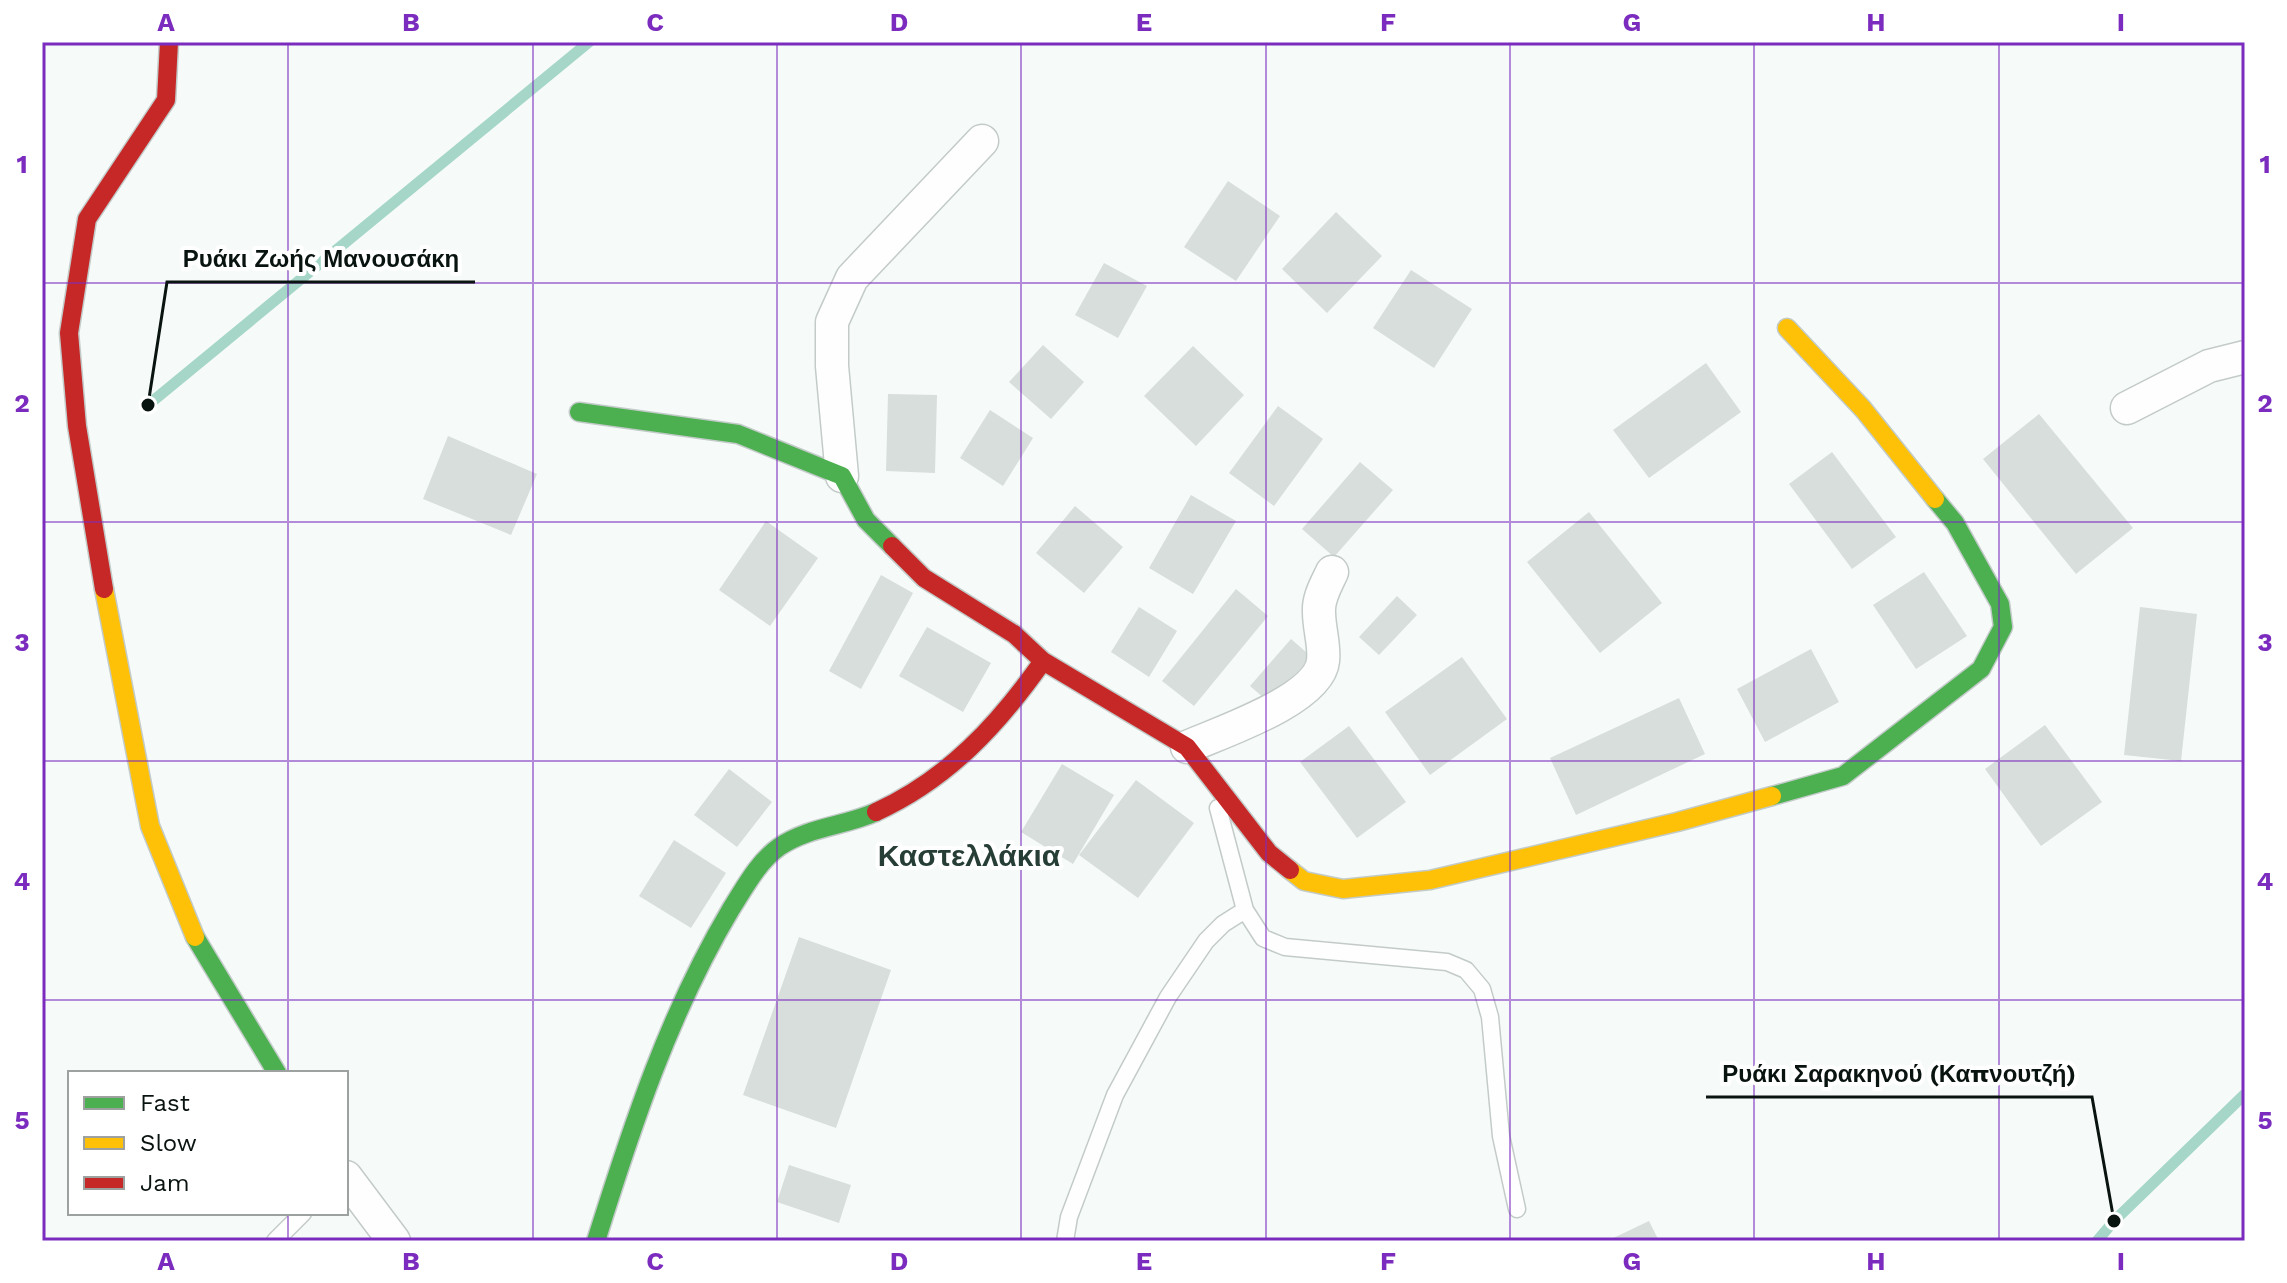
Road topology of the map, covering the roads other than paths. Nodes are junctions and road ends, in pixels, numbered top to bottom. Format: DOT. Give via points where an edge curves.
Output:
graph roads {
  1 [pos="169,42"];
  2 [pos="982,141"];
  3 [pos="1787,328"];
  4 [pos="2245,357"];
  5 [pos="2127,408"];
  6 [pos="579,412"];
  7 [pos="842,476"];
  8 [pos="1332,572"];
  9 [pos="1043,661"];
  10 [pos="1187,747"];
  11 [pos="1221,791"];
  12 [pos="1245,910"];
  13 [pos="276,1071"];
  14 [pos="348,1180"];
  15 [pos="1517,1209"];
  16 [pos="301,1215"];
  17 [pos="275,1241"];
  18 [pos="394,1241"];
  19 [pos="596,1241"];
  20 [pos="1065,1241"];
  1 -- 13 [label="street" via="166,100 87,219 69,333 77,426 150,826 190,928"];
  2 -- 7 [label="street" via="852,278 832,322"];
  3 -- 11 [label="street" via="1863,409 1955,523 2000,604 2003,627 1994,648 1963,686 1843,776 1677,822 1430,880 1343,889 1304,881 1269,853"];
  4 -- 5 [label="street" via="2209,366"];
  6 -- 7 [label="street" via="738,434"];
  7 -- 9 [label="street" via="866,520 924,578 1014,634"];
  8 -- 10 [label="street" via="1319,610 1323,665 1309,686 1267,713"];
  9 -- 10 [label="street"];
  9 -- 19 [label="street" via="1008,709 947,771 908,798 781,845 753,874 692,978 663,1044"];
  10 -- 11 [label="street"];
  11 -- 12 [label="lane" via="1218,808"];
  12 -- 15 [label="lane" via="1263,938 1285,947 1447,962 1466,970 1482,989 1490,1017 1501,1136"];
  12 -- 20 [label="lane" via="1206,941 1168,997 1115,1095"];
  14 -- 18 [label="street"];
  16 -- 17 [label="lane"];
}
